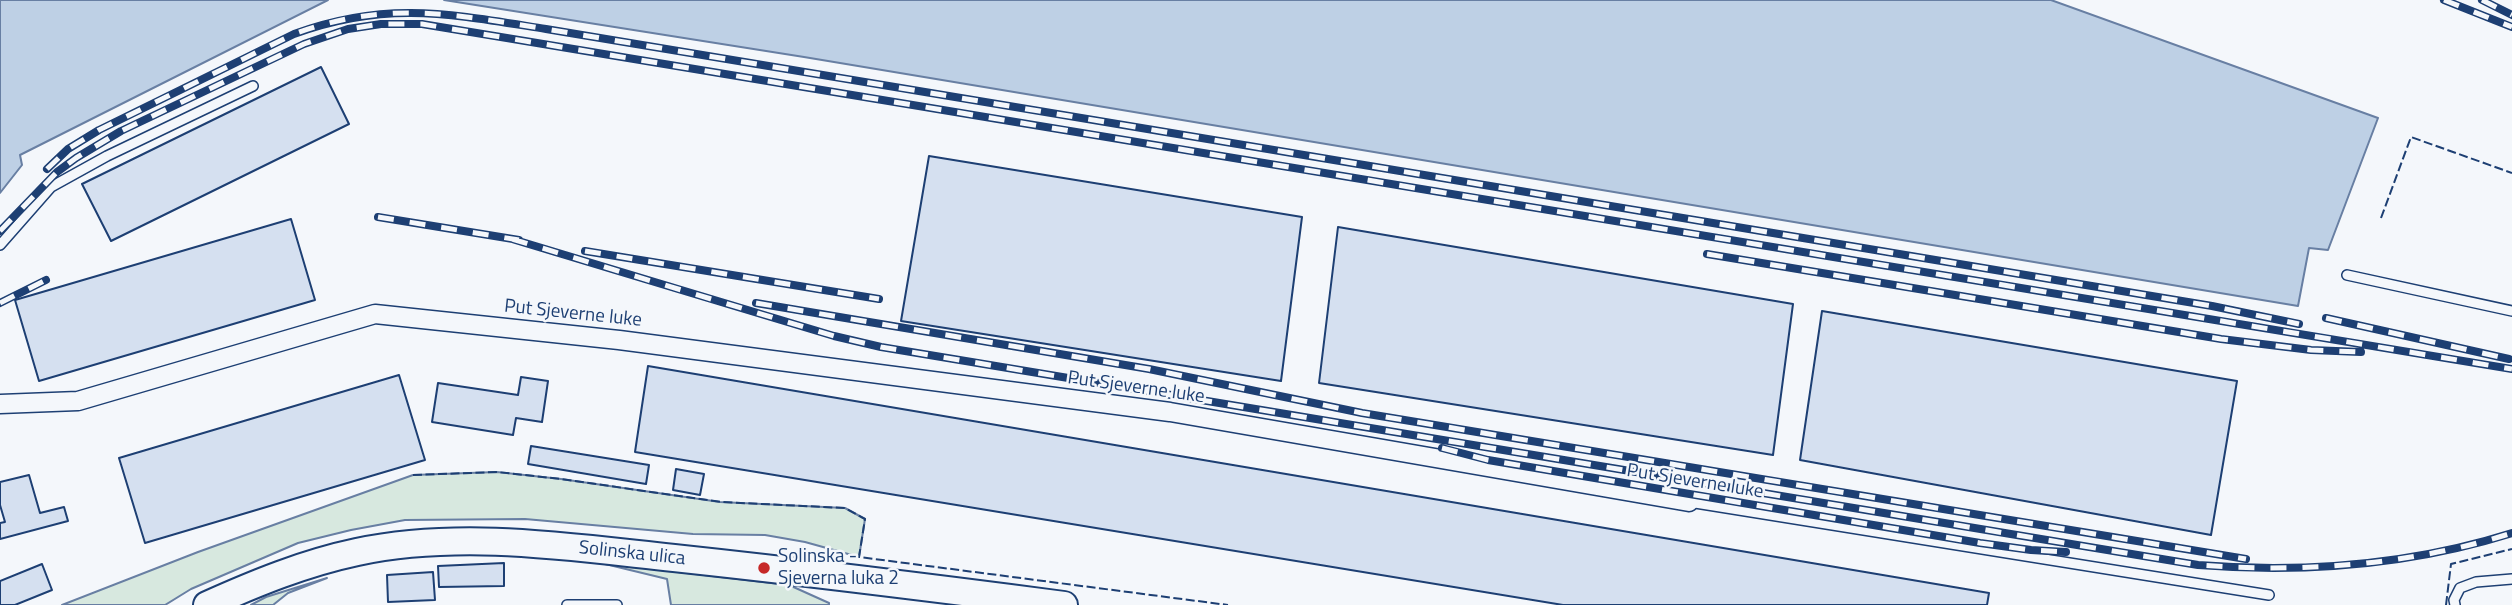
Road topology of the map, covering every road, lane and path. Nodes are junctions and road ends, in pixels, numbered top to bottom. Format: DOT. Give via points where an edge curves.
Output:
graph roads {
  1 [pos="253,86"];
  2 [pos="0,245"];
  3 [pos="2347,275"];
  4 [pos="2512,311"];
  5 [pos="0,404"];
  6 [pos="1689,502"];
  7 [pos="2512,579"];
  8 [pos="2269,595"];
  9 [pos="960,598"];
  10 [pos="207,605"];
  11 [pos="567,605"];
  12 [pos="617,605"];
  13 [pos="1064,605"];
  14 [pos="2455,605"];
  1 -- 2 [label="lane" via="51,187"];
  3 -- 4 [label="lane"];
  5 -- 6 [label="street, Put Sjeverne luke" via="78,401 375,314 619,340 1170,412"];
  6 -- 8 [label="lane, Put Sjeverne luke"];
  7 -- 14 [label="lane" via="2460,588"];
  9 -- 10 [label="main road, Solinska ulica" via="551,545 466,542 358,552 300,567"];
  9 -- 13 [label="main road, Solinska ulica"];
  11 -- 12 [label="lane"];
}
